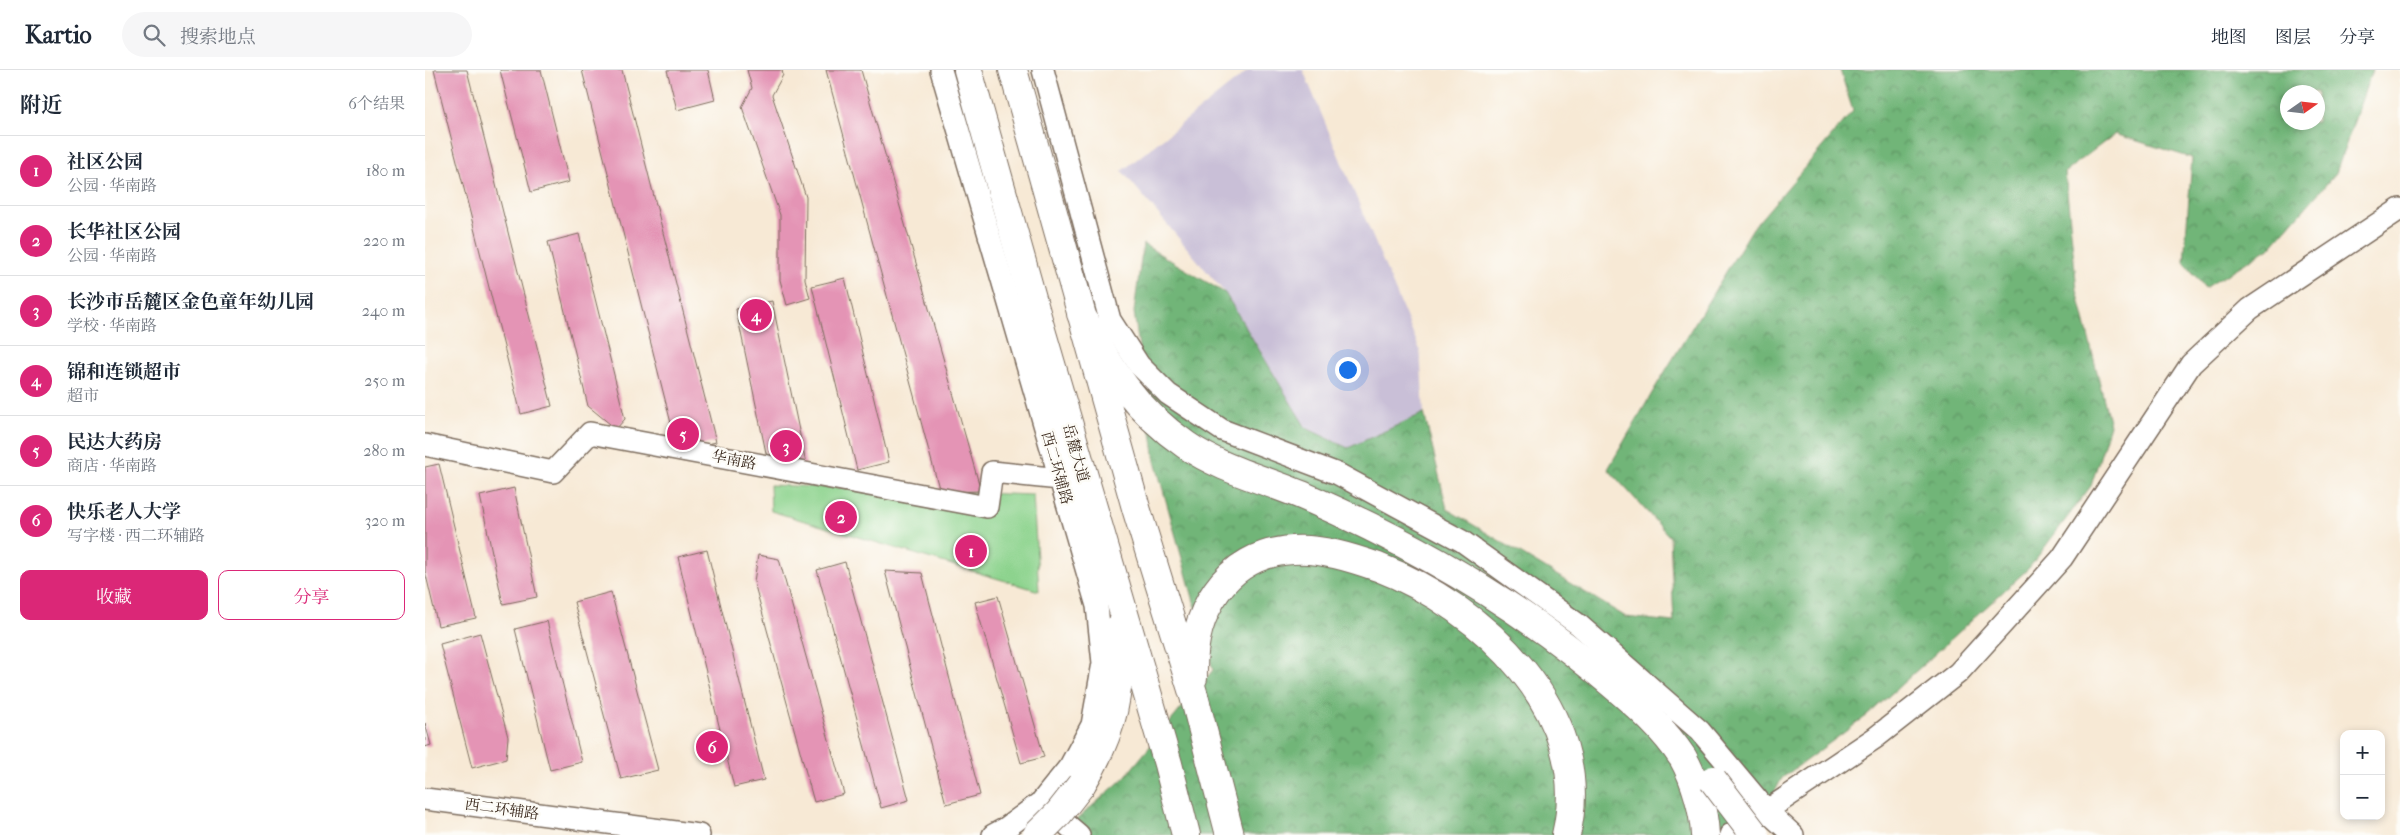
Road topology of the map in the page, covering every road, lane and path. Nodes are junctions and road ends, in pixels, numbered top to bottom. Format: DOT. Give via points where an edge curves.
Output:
graph roads {
  1 [pos="941,70"];
  2 [pos="968,70"];
  3 [pos="1013,70"];
  4 [pos="1043,70"];
  5 [pos="2400,208"];
  6 [pos="1081,314"];
  7 [pos="425,445"];
  8 [pos="1061,479"];
  9 [pos="1113,574"];
  10 [pos="1194,696"];
  11 [pos="1659,726"];
  12 [pos="425,799"];
  13 [pos="1041,802"];
  14 [pos="1762,823"];
  15 [pos="699,835"];
  16 [pos="993,835"];
  17 [pos="1037,835"];
  18 [pos="1079,835"];
  19 [pos="1186,835"];
  20 [pos="1231,835"];
  21 [pos="1566,835"];
  22 [pos="1705,835"];
  23 [pos="1730,835"];
  24 [pos="1793,835"];
  1 -- 8 [label="street, 西二环辅路"];
  2 -- 9 [label="highway, 岳麓大道"];
  3 -- 6 [label="highway"];
  4 -- 14 [label="street" via="1110,320 1139,365 1168,394 1222,430 1337,474 1469,547 1579,625 1700,731"];
  5 -- 14 [label="street" via="2250,309 2191,364 2062,558 1958,673"];
  6 -- 10 [label="highway"];
  6 -- 11 [label="highway" via="1105,359 1129,393 1157,423 1187,446 1210,459 1305,496 1365,524 1486,590 1586,661"];
  7 -- 8 [label="street, 华南路" via="553,472 590,433 987,507 991,472"];
  8 -- 13 [label="street, 西二环辅路" via="1097,606 1103,663 1092,725 1071,766"];
  9 -- 17 [label="highway, bridge" via="1119,628 1119,687 1106,739 1081,785"];
  9 -- 19 [label="highway, 岳麓大道" via="1169,764"];
  10 -- 20 [label="highway"];
  10 -- 21 [label="highway" via="1194,651 1207,604 1220,585 1253,560 1273,552 1321,552 1395,574 1461,611 1508,652 1524,673 1552,716 1568,758 1571,807"];
  11 -- 14 [label="highway, bridge"];
  11 -- 22 [label="highway" via="1690,773"];
  12 -- 15 [label="street, 西二环辅路"];
  13 -- 16 [label="street, 西二环辅路"];
  13 -- 18 [label="street"];
  14 -- 23 [label="street"];
  14 -- 24 [label="street"];
}
